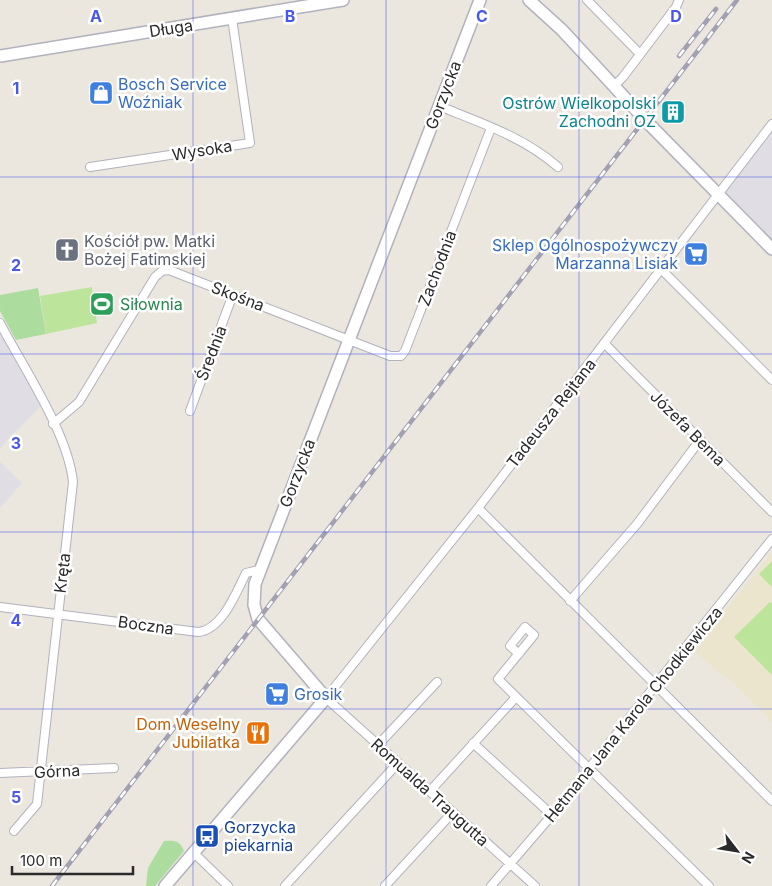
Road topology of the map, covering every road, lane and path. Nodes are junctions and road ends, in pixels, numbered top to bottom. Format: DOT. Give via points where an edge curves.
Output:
graph roads {
  1 [pos="343,0"];
  2 [pos="480,0"];
  3 [pos="529,0"];
  4 [pos="587,0"];
  5 [pos="679,0"];
  6 [pos="232,18"];
  7 [pos="640,54"];
  8 [pos="0,56"];
  9 [pos="614,86"];
  10 [pos="439,106"];
  11 [pos="772,124"];
  12 [pos="491,128"];
  13 [pos="90,167"];
  14 [pos="558,167"];
  15 [pos="718,195"];
  16 [pos="772,249"];
  17 [pos="661,269"];
  18 [pos="233,294"];
  19 [pos="0,323"];
  20 [pos="348,340"];
  21 [pos="604,343"];
  22 [pos="772,380"];
  23 [pos="190,411"];
  24 [pos="53,424"];
  25 [pos="700,440"];
  26 [pos="478,508"];
  27 [pos="772,512"];
  28 [pos="772,540"];
  29 [pos="259,570"];
  30 [pos="570,601"];
  31 [pos="0,607"];
  32 [pos="57,613"];
  33 [pos="518,654"];
  34 [pos="437,682"];
  35 [pos="656,685"];
  36 [pos="516,697"];
  37 [pos="326,698"];
  38 [pos="473,743"];
  39 [pos="378,745"];
  40 [pos="398,763"];
  41 [pos="114,768"];
  42 [pos="589,768"];
  43 [pos="41,772"];
  44 [pos="0,773"];
  45 [pos="430,792"];
  46 [pos="772,801"];
  47 [pos="453,812"];
  48 [pos="552,815"];
  49 [pos="14,831"];
  50 [pos="193,852"];
  51 [pos="511,865"];
  52 [pos="165,886"];
  53 [pos="228,886"];
  54 [pos="285,886"];
  55 [pos="385,886"];
  56 [pos="491,886"];
  57 [pos="534,886"];
  58 [pos="709,886"];
  1 -- 6 [label="street, Długa"];
  2 -- 10 [label="street, Gorzycka"];
  3 -- 9 [label="street"];
  4 -- 7 [label="street"];
  5 -- 7 [label="street"];
  6 -- 8 [label="street, Długa"];
  6 -- 13 [label="street, Wysoka" via="250,142"];
  7 -- 9 [label="street"];
  9 -- 15 [label="street"];
  10 -- 12 [label="street"];
  10 -- 20 [label="street, Gorzycka"];
  11 -- 15 [label="street, Tadeusza Rejtana"];
  12 -- 14 [label="street" via="539,150"];
  12 -- 20 [label="street, Zachodnia" via="405,351 396,357"];
  15 -- 16 [label="street"];
  15 -- 17 [label="street, Tadeusza Rejtana"];
  17 -- 21 [label="street, Tadeusza Rejtana"];
  17 -- 22 [label="street"];
  18 -- 20 [label="street, Skośna"];
  18 -- 23 [label="street, Średnia"];
  18 -- 24 [label="street, Skośna" via="169,270 155,277 79,402"];
  19 -- 24 [label="street, Kręta"];
  20 -- 29 [label="street, Gorzycka"];
  21 -- 25 [label="street, Józefa Bema"];
  21 -- 26 [label="street, Tadeusza Rejtana"];
  24 -- 32 [label="street, Kręta" via="71,468 73,482"];
  25 -- 27 [label="street, Józefa Bema"];
  25 -- 30 [label="street" via="637,524"];
  26 -- 30 [label="street"];
  26 -- 37 [label="street, Tadeusza Rejtana"];
  28 -- 35 [label="street, Hetmana Jana Karola Chodkiewicza"];
  29 -- 32 [label="street, Boczna" via="246,573 233,598 208,631"];
  29 -- 37 [label="street, Gorzycka" via="254,596 258,619"];
  30 -- 35 [label="street"];
  31 -- 32 [label="street, Boczna"];
  32 -- 43 [label="street, Kręta"];
  33 -- 36 [label="street" via="498,679"];
  34 -- 39 [label="street"];
  35 -- 42 [label="street, Hetmana Jana Karola Chodkiewicza"];
  35 -- 46 [label="street"];
  36 -- 38 [label="street"];
  36 -- 42 [label="street"];
  37 -- 39 [label="street, Romualda Traugutta"];
  37 -- 50 [label="street"];
  38 -- 45 [label="street"];
  38 -- 48 [label="street"];
  39 -- 40 [label="street, Romualda Traugutta"];
  40 -- 45 [label="street, Romualda Traugutta"];
  40 -- 54 [label="street"];
  41 -- 43 [label="street, Górna"];
  42 -- 48 [label="street, Hetmana Jana Karola Chodkiewicza"];
  42 -- 58 [label="street"];
  43 -- 44 [label="street, Górna"];
  43 -- 49 [label="street, Kręta" via="37,804"];
  45 -- 47 [label="street, Romualda Traugutta"];
  47 -- 51 [label="street, Romualda Traugutta"];
  47 -- 55 [label="street"];
  48 -- 51 [label="street, Hetmana Jana Karola Chodkiewicza"];
  50 -- 52 [label="street"];
  50 -- 53 [label="street"];
  51 -- 56 [label="street, Hetmana Jana Karola Chodkiewicza"];
  51 -- 57 [label="street, Romualda Traugutta"];
}
